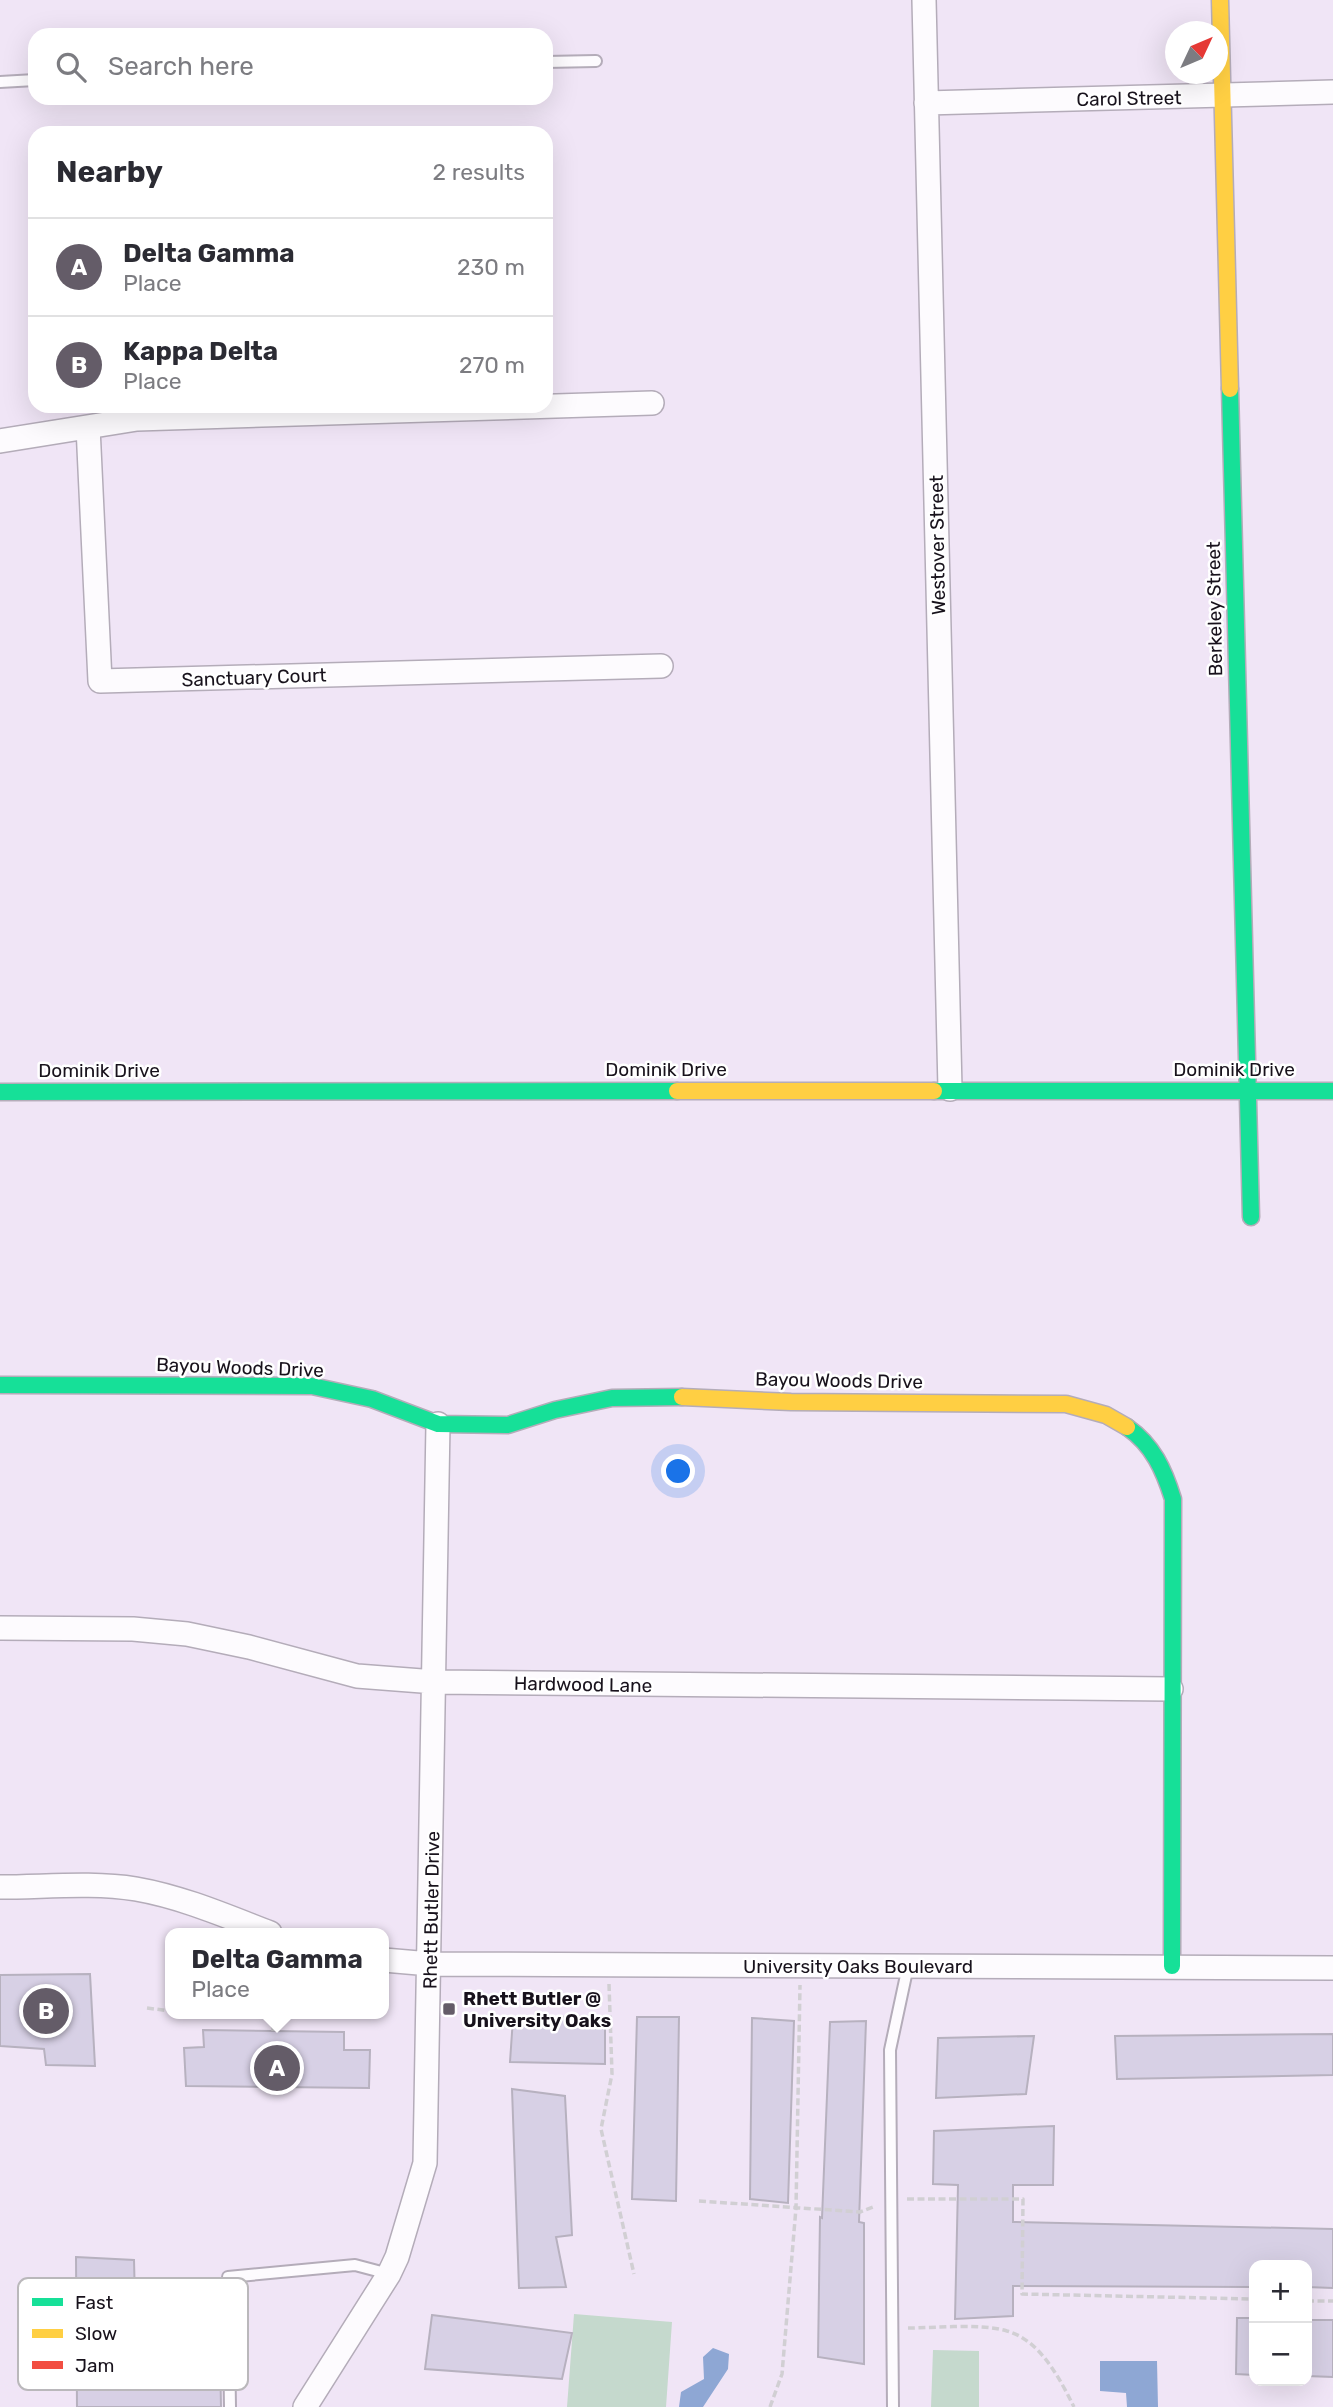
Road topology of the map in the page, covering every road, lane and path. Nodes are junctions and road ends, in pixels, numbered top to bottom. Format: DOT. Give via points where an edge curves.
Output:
graph roads {
  1 [pos="923,0"];
  2 [pos="1220,0"];
  3 [pos="596,61"];
  4 [pos="553,62"];
  5 [pos="28,80"];
  6 [pos="0,82"];
  7 [pos="1333,92"];
  8 [pos="1222,96"];
  9 [pos="926,103"];
  10 [pos="652,403"];
  11 [pos="553,406"];
  12 [pos="330,413"];
  13 [pos="88,427"];
  14 [pos="0,441"];
  15 [pos="661,666"];
  16 [pos="950,1089"];
  17 [pos="1247,1090"];
  18 [pos="1333,1091"];
  19 [pos="0,1092"];
  20 [pos="1251,1217"];
  21 [pos="0,1385"];
  22 [pos="438,1424"];
  23 [pos="0,1628"];
  24 [pos="435,1682"];
  25 [pos="1171,1689"];
  26 [pos="0,1887"];
  27 [pos="256,1928"];
  28 [pos="389,1960"];
  29 [pos="430,1964"];
  30 [pos="609,1965"];
  31 [pos="800,1966"];
  32 [pos="908,1966"];
  33 [pos="1172,1966"];
  34 [pos="1333,1968"];
  35 [pos="147,2008"];
  36 [pos="165,2010"];
  37 [pos="273,2019"];
  38 [pos="273,2031"];
  39 [pos="891,2200"];
  40 [pos="699,2201"];
  41 [pos="796,2208"];
  42 [pos="389,2274"];
  43 [pos="634,2274"];
  44 [pos="228,2278"];
  45 [pos="1249,2299"];
  46 [pos="1312,2301"];
  47 [pos="1333,2301"];
  48 [pos="892,2328"];
  49 [pos="305,2407"];
  50 [pos="770,2407"];
  51 [pos="893,2407"];
  52 [pos="1074,2407"];
  1 -- 9 [label="street, Westover Street"];
  2 -- 8 [label="street, Berkeley Street"];
  3 -- 4 [label="lane"];
  5 -- 6 [label="lane"];
  7 -- 8 [label="street, Carol Street"];
  8 -- 9 [label="street, Carol Street"];
  8 -- 17 [label="street, Berkeley Street"];
  9 -- 16 [label="street, Westover Street"];
  10 -- 11 [label="street"];
  12 -- 13 [label="street" via="136,419"];
  13 -- 14 [label="street"];
  13 -- 15 [label="street, Sanctuary Court" via="100,681"];
  16 -- 17 [label="street, Dominik Drive"];
  16 -- 19 [label="street, Dominik Drive"];
  17 -- 18 [label="street, Dominik Drive"];
  17 -- 20 [label="street, Berkeley Street"];
  21 -- 22 [label="street, Bayou Woods Drive" via="312,1386 372,1399"];
  22 -- 24 [label="street, Rhett Butler Drive"];
  22 -- 25 [label="street, Bayou Woods Drive" via="508,1425 612,1398 663,1396 1066,1404 1099,1410 1124,1422 1167,1475 1173,1499"];
  23 -- 24 [label="street, Hardwood Lane" via="187,1634 357,1676"];
  24 -- 25 [label="street, Hardwood Lane"];
  24 -- 29 [label="street, Rhett Butler Drive"];
  25 -- 33 [label="street, Bayou Woods Drive"];
  26 -- 27 [label="street" via="137,1889"];
  28 -- 29 [label="street, University Oaks Boulevard"];
  29 -- 30 [label="street, University Oaks Boulevard"];
  29 -- 42 [label="street, Rhett Butler Drive" via="425,2163"];
  30 -- 31 [label="street, University Oaks Boulevard"];
  30 -- 43 [label="path" via="612,2074 601,2129"];
  31 -- 32 [label="street, University Oaks Boulevard"];
  31 -- 41 [label="path"];
  32 -- 33 [label="street, University Oaks Boulevard"];
  32 -- 39 [label="lane" via="890,2050"];
  33 -- 34 [label="street, University Oaks Boulevard"];
  35 -- 36 [label="path"];
  37 -- 38 [label="path"];
  39 -- 41 [label="path" via="860,2212"];
  39 -- 45 [label="path" via="1023,2199 1022,2294"];
  39 -- 48 [label="lane"];
  40 -- 41 [label="path"];
  41 -- 50 [label="path" via="782,2375"];
  42 -- 44 [label="lane" via="355,2265"];
  42 -- 49 [label="street, Rhett Butler Drive"];
  46 -- 47 [label="path"];
  48 -- 51 [label="lane"];
  48 -- 52 [label="path" via="1008,2331 1033,2347 1057,2373"];
}
